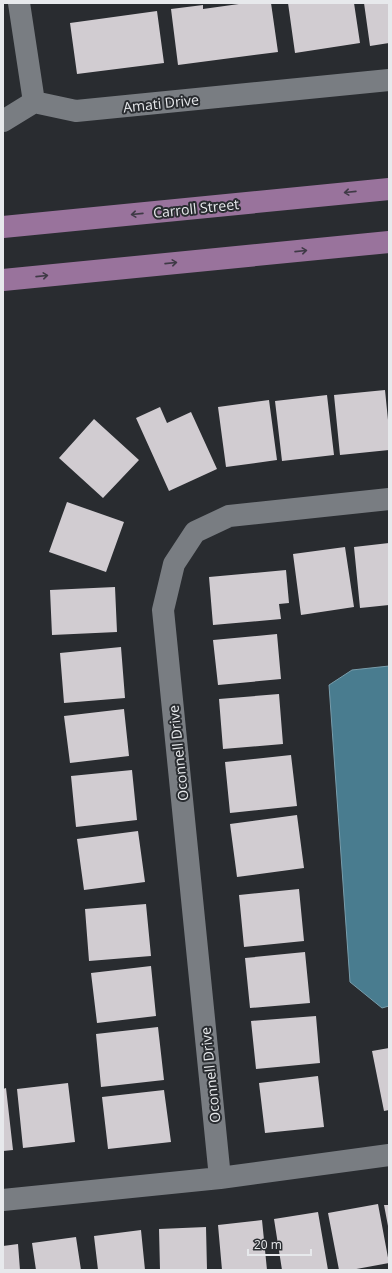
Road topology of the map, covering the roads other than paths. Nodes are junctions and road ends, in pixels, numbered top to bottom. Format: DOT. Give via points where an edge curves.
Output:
graph roads {
  1 [pos="19,3"];
  2 [pos="389,80"];
  3 [pos="34,102"];
  4 [pos="3,120"];
  5 [pos="389,188"];
  6 [pos="3,227"];
  7 [pos="389,242"];
  8 [pos="3,280"];
  9 [pos="389,499"];
  10 [pos="389,1155"];
  11 [pos="220,1178"];
  12 [pos="3,1200"];
  1 -- 3 [label="street"];
  2 -- 3 [label="street, Amati Drive" via="76,111"];
  3 -- 4 [label="street"];
  5 -- 6 [label="main road, Carroll Street, one-way"];
  8 -- 7 [label="main road, one-way"];
  9 -- 11 [label="street, Oconnell Drive" via="229,516 195,532 174,564 163,610"];
  10 -- 11 [label="street"];
  11 -- 12 [label="street"];
}
